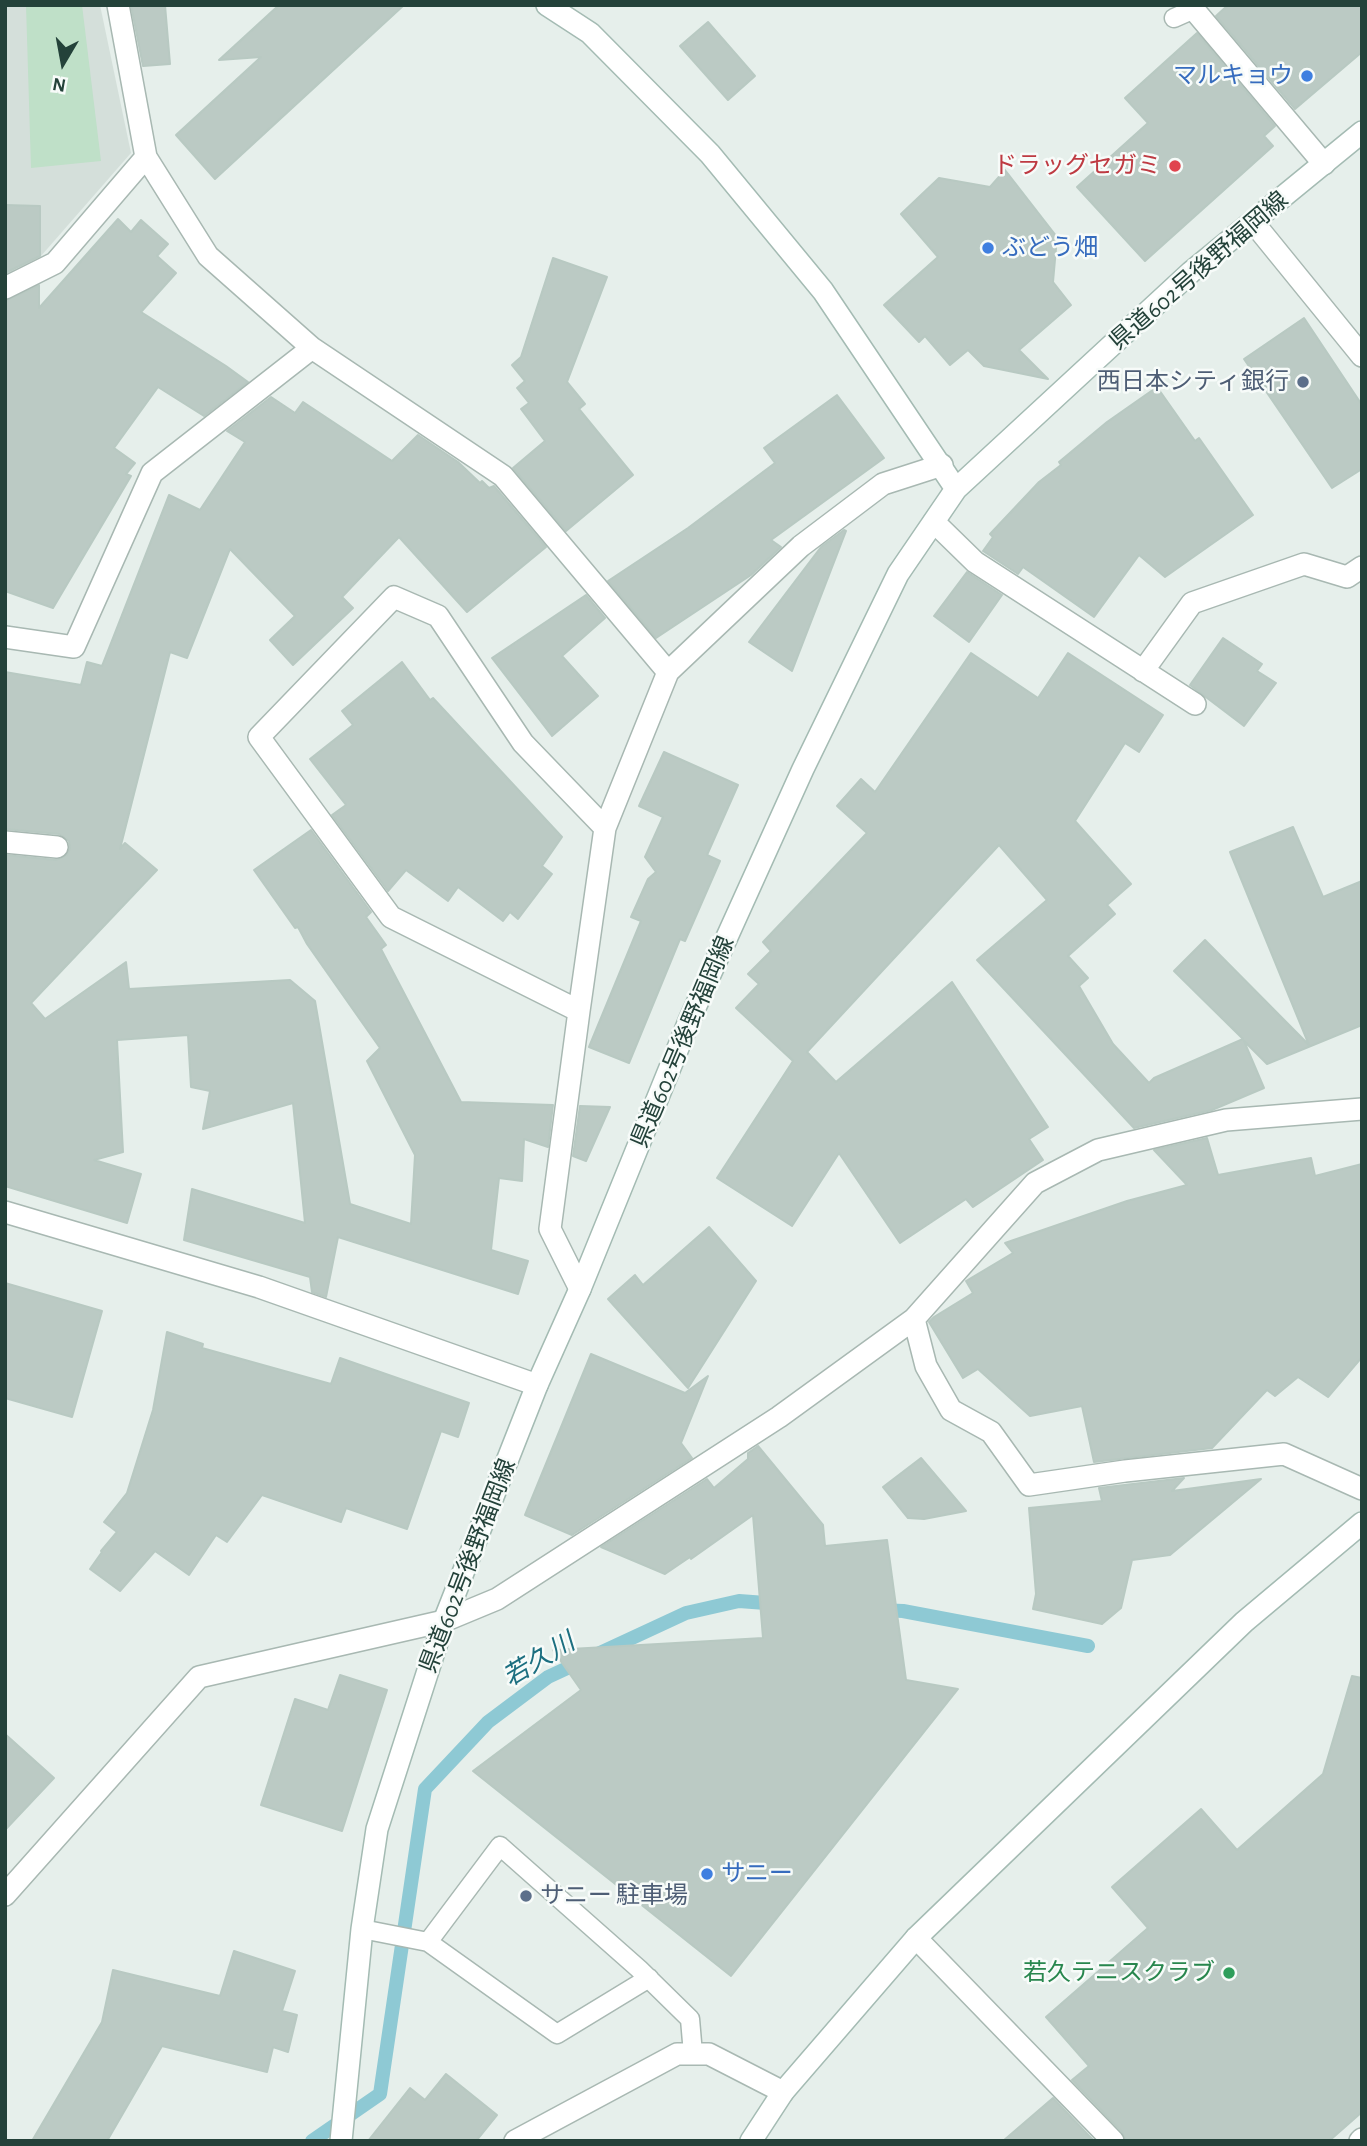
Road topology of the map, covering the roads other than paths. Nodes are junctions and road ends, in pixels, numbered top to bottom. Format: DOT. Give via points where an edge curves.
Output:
graph roads {
  1 [pos="118,5"];
  2 [pos="547,5"];
  3 [pos="1185,11"];
  4 [pos="1362,132"];
  5 [pos="146,157"];
  6 [pos="1325,164"];
  7 [pos="1253,222"];
  8 [pos="5,288"];
  9 [pos="312,348"];
  10 [pos="1362,356"];
  11 [pos="942,465"];
  12 [pos="956,489"];
  13 [pos="934,522"];
  14 [pos="1362,567"];
  15 [pos="5,637"];
  16 [pos="1143,671"];
  17 [pos="668,672"];
  18 [pos="1195,705"];
  19 [pos="605,828"];
  20 [pos="5,842"];
  21 [pos="57,848"];
  22 [pos="579,1011"];
  23 [pos="1362,1109"];
  24 [pos="5,1212"];
  25 [pos="580,1289"];
  26 [pos="914,1319"];
  27 [pos="537,1385"];
  28 [pos="1362,1489"];
  29 [pos="1362,1523"];
  30 [pos="443,1621"];
  31 [pos="5,1895"];
  32 [pos="362,1929"];
  33 [pos="916,1938"];
  34 [pos="428,1942"];
  35 [pos="649,1978"];
  36 [pos="692,2054"];
  37 [pos="783,2092"];
  38 [pos="341,2137"];
  39 [pos="515,2141"];
  40 [pos="751,2141"];
  41 [pos="1113,2141"];
  1 -- 5 [label="street"];
  2 -- 11 [label="street" via="590,33 710,154 823,291"];
  3 -- 6 [label="street"];
  4 -- 6 [label="street, 県道602号後野福岡線"];
  5 -- 8 [label="street" via="55,263"];
  5 -- 9 [label="street" via="208,256"];
  6 -- 7 [label="street, 県道602号後野福岡線"];
  7 -- 10 [label="street"];
  7 -- 12 [label="street, 県道602号後野福岡線" via="1191,272"];
  9 -- 15 [label="street" via="152,473 74,647"];
  9 -- 17 [label="street" via="503,476"];
  11 -- 12 [label="street"];
  11 -- 17 [label="street" via="883,484 801,546"];
  12 -- 13 [label="street, 県道602号後野福岡線"];
  13 -- 16 [label="street" via="975,562"];
  13 -- 25 [label="street, 県道602号後野福岡線" via="898,575 803,769 689,1021"];
  14 -- 16 [label="street" via="1347,577 1304,564 1192,603"];
  16 -- 18 [label="street"];
  17 -- 19 [label="street"];
  19 -- 22 [label="street"];
  19 -- 22 [label="street" via="523,743 438,616 394,597 259,737 391,917"];
  20 -- 21 [label="street"];
  22 -- 25 [label="street" via="550,1229"];
  23 -- 26 [label="street" via="1226,1121 1098,1150 1035,1183"];
  24 -- 27 [label="street" via="259,1287"];
  25 -- 27 [label="street, 県道602号後野福岡線"];
  26 -- 28 [label="street" via="926,1366 951,1410 991,1432 1028,1485 1284,1454"];
  26 -- 30 [label="street" via="779,1417 497,1599"];
  27 -- 30 [label="street, 県道602号後野福岡線"];
  29 -- 33 [label="street" via="1244,1622"];
  30 -- 31 [label="street" via="199,1677"];
  30 -- 32 [label="street, 県道602号後野福岡線" via="377,1829"];
  32 -- 34 [label="lane"];
  32 -- 38 [label="street, 県道602号後野福岡線"];
  33 -- 37 [label="street"];
  33 -- 41 [label="street"];
  34 -- 35 [label="lane" via="557,2034"];
  34 -- 35 [label="lane" via="500,1846"];
  35 -- 36 [label="lane" via="690,2019"];
  36 -- 37 [label="street" via="709,2054"];
  36 -- 39 [label="street" via="677,2054"];
  37 -- 40 [label="street"];
}
